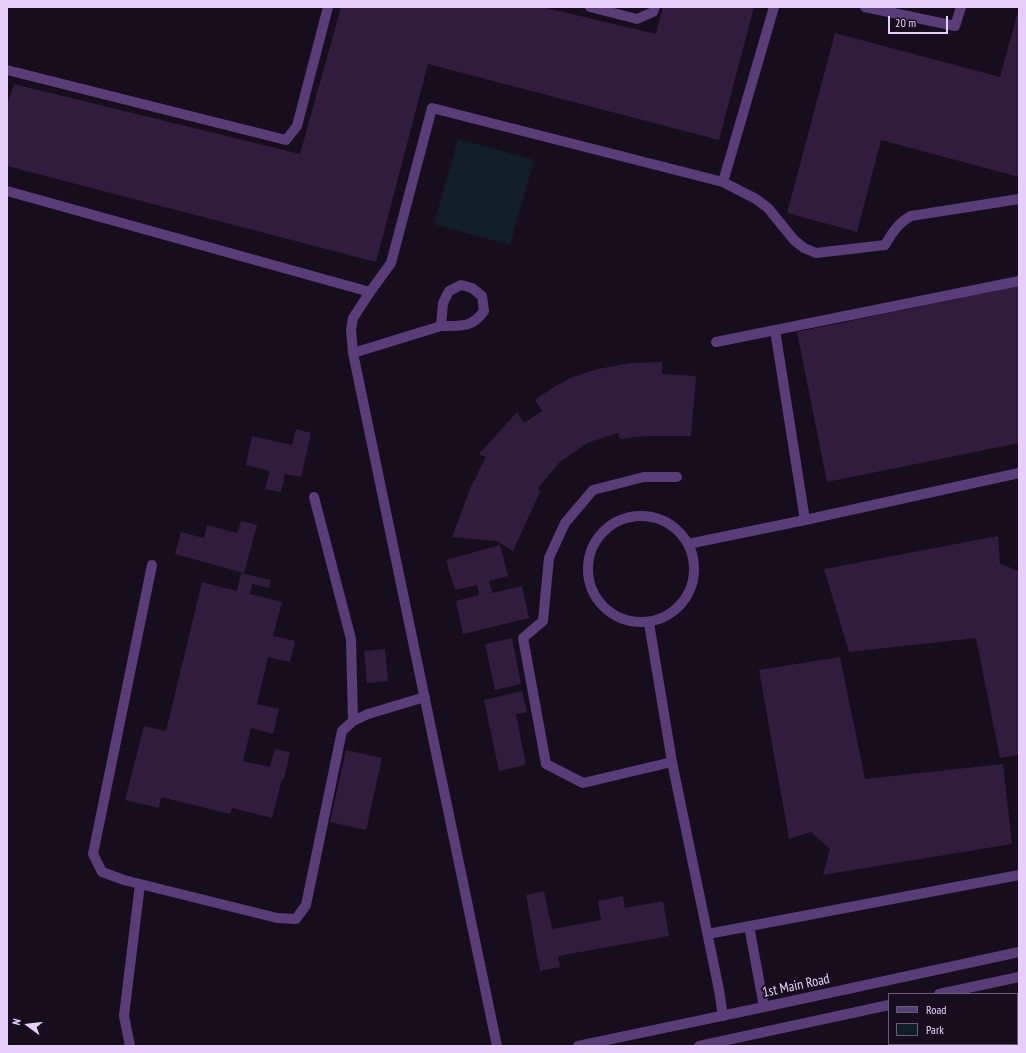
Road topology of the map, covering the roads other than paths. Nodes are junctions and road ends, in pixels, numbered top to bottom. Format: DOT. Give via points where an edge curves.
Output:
graph roads {
  1 [pos="328,7"];
  2 [pos="590,7"];
  3 [pos="655,7"];
  4 [pos="774,7"];
  5 [pos="865,7"];
  6 [pos="961,7"];
  7 [pos="7,70"];
  8 [pos="724,182"];
  9 [pos="7,192"];
  10 [pos="1019,199"];
  11 [pos="1019,280"];
  12 [pos="370,292"];
  13 [pos="441,326"];
  14 [pos="775,330"];
  15 [pos="716,342"];
  16 [pos="353,352"];
  17 [pos="1019,473"];
  18 [pos="677,477"];
  19 [pos="314,497"];
  20 [pos="805,520"];
  21 [pos="688,544"];
  22 [pos="152,565"];
  23 [pos="649,623"];
  24 [pos="425,697"];
  25 [pos="353,721"];
  26 [pos="672,762"];
  27 [pos="1019,875"];
  28 [pos="140,884"];
  29 [pos="749,926"];
  30 [pos="708,934"];
  31 [pos="1019,952"];
  32 [pos="1019,977"];
  33 [pos="944,993"];
  34 [pos="888,1005"];
  35 [pos="764,1008"];
  36 [pos="723,1016"];
  37 [pos="130,1046"];
  38 [pos="497,1046"];
  39 [pos="578,1046"];
  40 [pos="699,1046"];
  1 -- 7 [label="street" via="297,126 286,140"];
  2 -- 3 [label="street" via="636,20 653,12"];
  4 -- 8 [label="street"];
  5 -- 6 [label="street" via="956,26"];
  8 -- 10 [label="street" via="768,208 794,240 816,253 885,245 901,222 911,216"];
  8 -- 12 [label="street" via="432,108 391,263"];
  9 -- 12 [label="street"];
  11 -- 14 [label="street"];
  12 -- 16 [label="street" via="353,318"];
  13 -- 13 [label="street" via="443,303 449,291 461,285 472,288 482,296 484,311 478,320 471,324"];
  13 -- 16 [label="street"];
  14 -- 15 [label="street"];
  14 -- 20 [label="street"];
  16 -- 24 [label="street"];
  17 -- 20 [label="street"];
  18 -- 26 [label="street" via="644,478 593,490 565,523 549,558 543,620 523,638 546,764 583,783"];
  19 -- 25 [label="street" via="351,639"];
  20 -- 21 [label="street"];
  21 -- 23 [label="street" via="694,560 694,577 689,593 679,607 665,617"];
  21 -- 23 [label="street" via="677,529 661,520 643,516 625,518 609,526 596,540 589,557 588,575 592,593 602,607 616,617"];
  22 -- 28 [label="street" via="93,854 102,872"];
  23 -- 26 [label="street"];
  24 -- 25 [label="street"];
  24 -- 38 [label="street"];
  25 -- 28 [label="street" via="342,731 306,905 296,919 277,918"];
  26 -- 30 [label="street"];
  27 -- 29 [label="street"];
  28 -- 37 [label="street" via="124,1016"];
  29 -- 30 [label="street"];
  29 -- 35 [label="street"];
  30 -- 36 [label="street"];
  31 -- 35 [label="street, 1st Main Road"];
  32 -- 33 [label="street"];
  34 -- 40 [label="street"];
  35 -- 36 [label="street, 1st Main Road"];
  36 -- 39 [label="street, 1st Main Road"];
}
